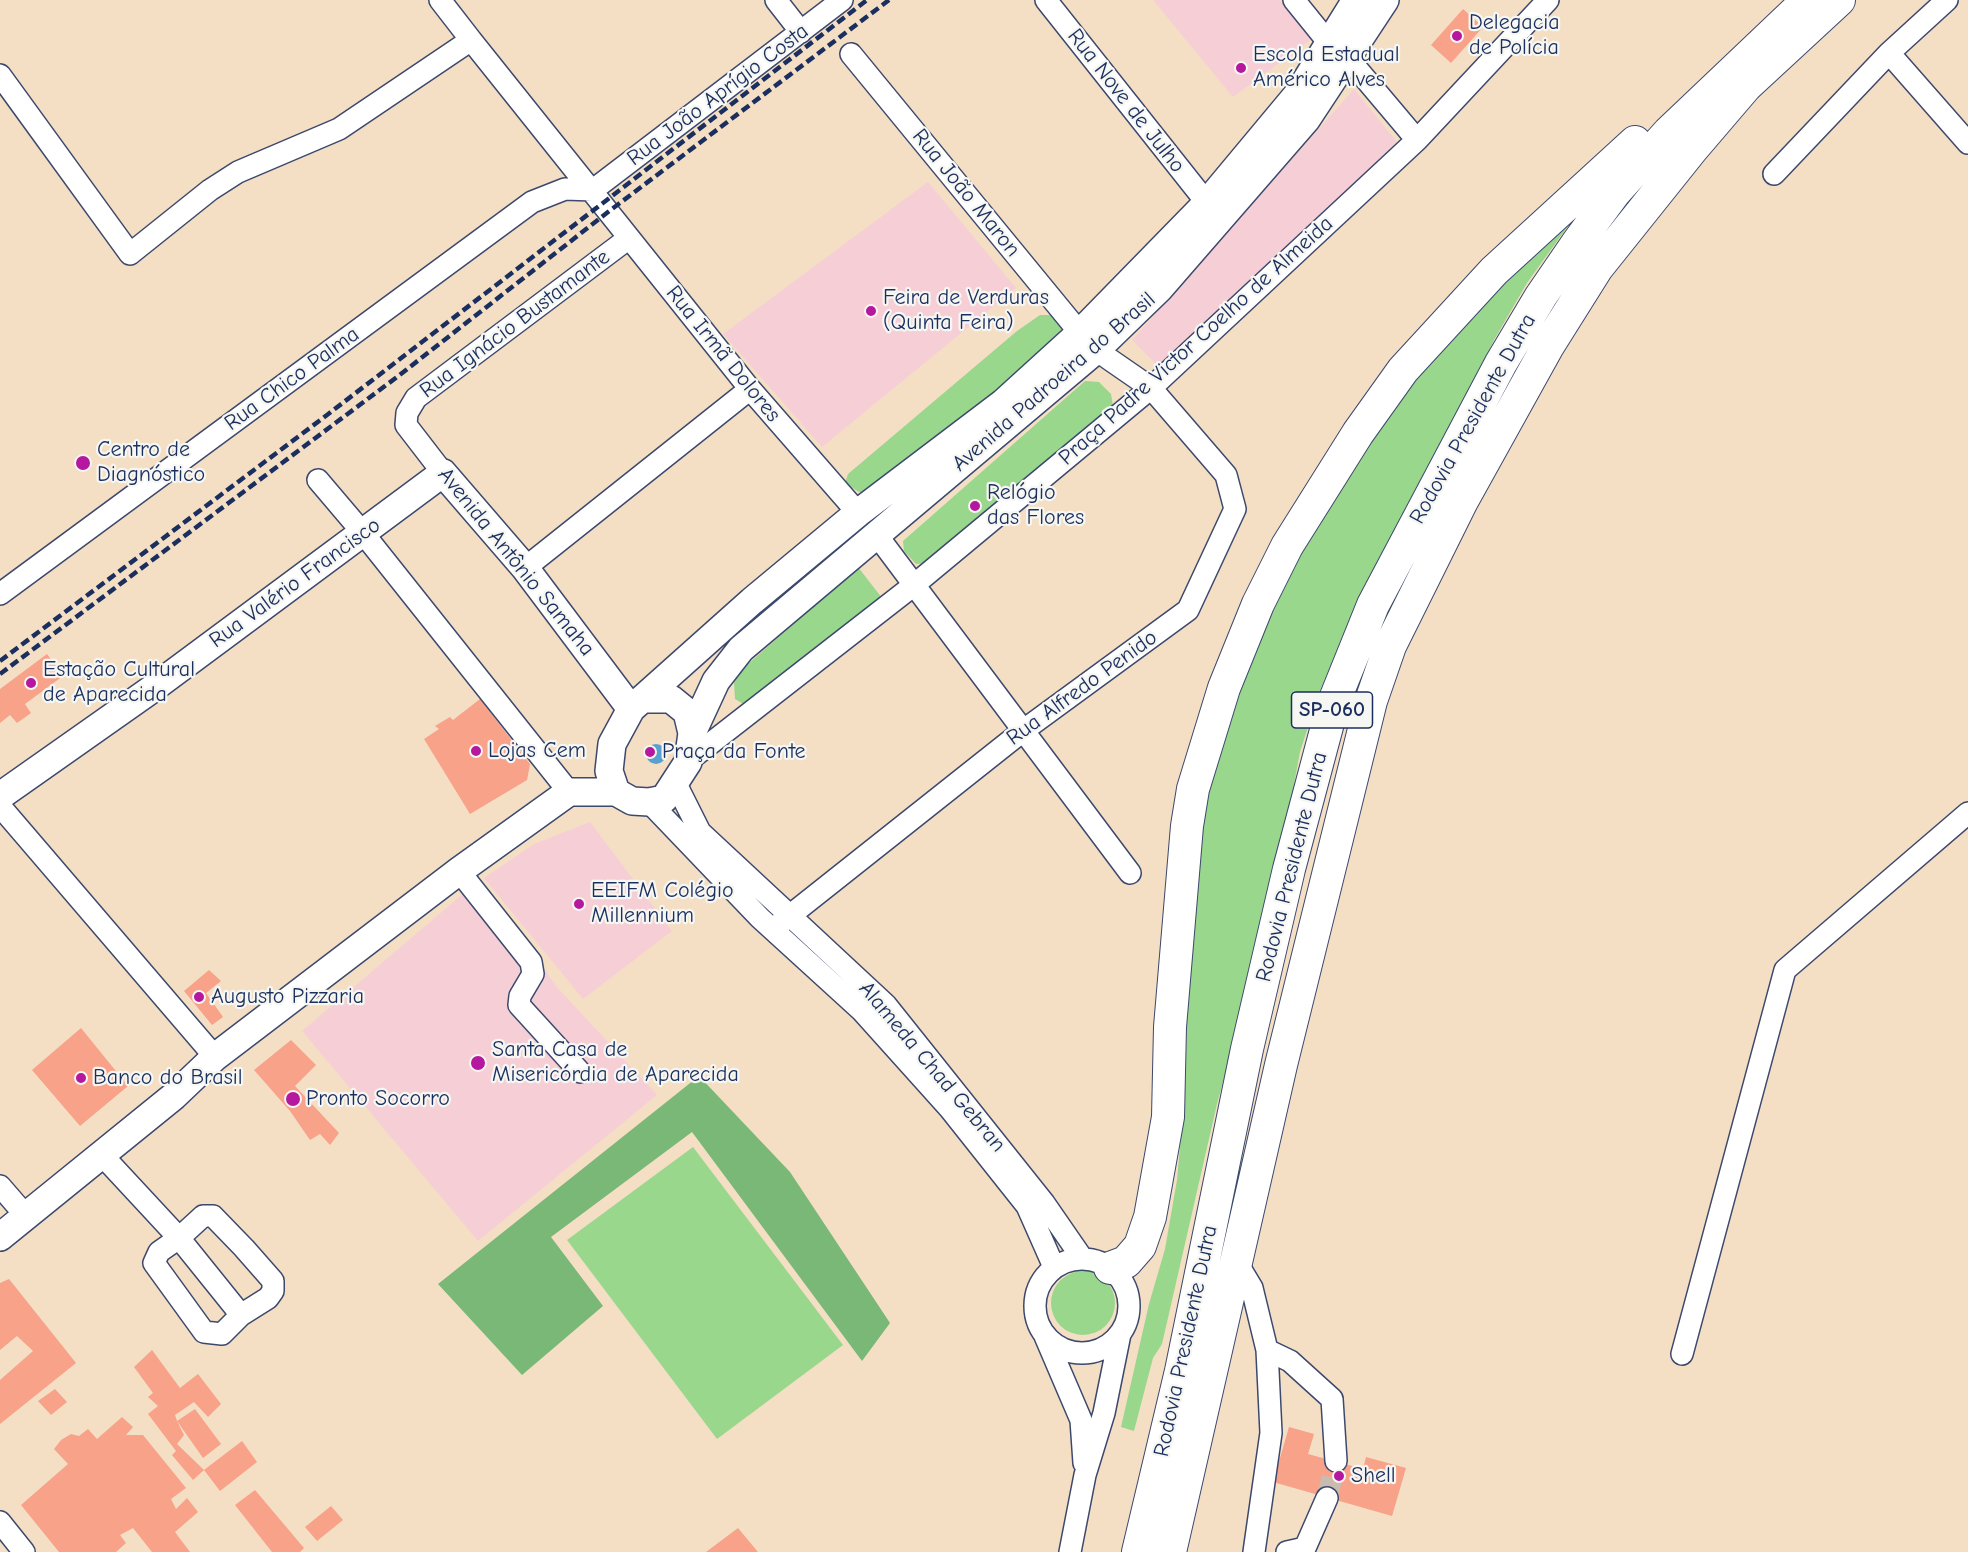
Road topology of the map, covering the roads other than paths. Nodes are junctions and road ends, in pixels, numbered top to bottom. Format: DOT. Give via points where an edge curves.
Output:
graph roads {
  1 [pos="440,0"];
  2 [pos="776,0"];
  3 [pos="842,0"];
  4 [pos="1046,0"];
  5 [pos="1294,0"];
  6 [pos="1356,0"];
  7 [pos="1385,0"];
  8 [pos="1548,0"];
  9 [pos="1795,0"];
  10 [pos="1808,0"];
  11 [pos="1839,0"];
  12 [pos="1945,1"];
  13 [pos="801,32"];
  14 [pos="471,40"];
  15 [pos="1337,50"];
  16 [pos="1889,53"];
  17 [pos="851,54"];
  18 [pos="0,75"];
  19 [pos="1417,140"];
  20 [pos="1968,143"];
  21 [pos="1774,174"];
  22 [pos="593,190"];
  23 [pos="1207,203"];
  24 [pos="628,238"];
  25 [pos="1088,341"];
  26 [pos="1151,388"];
  27 [pos="750,389"];
  28 [pos="407,413"];
  29 [pos="443,473"];
  30 [pos="318,480"];
  31 [pos="858,513"];
  32 [pos="363,533"];
  33 [pos="876,534"];
  34 [pos="525,568"];
  35 [pos="914,585"];
  36 [pos="0,594"];
  37 [pos="638,704"];
  38 [pos="1024,730"];
  39 [pos="692,733"];
  40 [pos="682,771"];
  41 [pos="568,792"];
  42 [pos="616,792"];
  43 [pos="0,796"];
  44 [pos="649,802"];
  45 [pos="0,806"];
  46 [pos="1968,813"];
  47 [pos="459,871"];
  48 [pos="1130,873"];
  49 [pos="790,915"];
  50 [pos="773,929"];
  51 [pos="856,976"];
  52 [pos="841,993"];
  53 [pos="215,1057"];
  54 [pos="580,1072"];
  55 [pos="972,1124"];
  56 [pos="101,1154"];
  57 [pos="0,1186"];
  58 [pos="26,1216"];
  59 [pos="0,1237"];
  60 [pos="179,1238"];
  61 [pos="1096,1263"];
  62 [pos="1237,1263"];
  63 [pos="1054,1267"];
  64 [pos="241,1315"];
  65 [pos="1043,1333"];
  66 [pos="1120,1334"];
  67 [pos="1268,1350"];
  68 [pos="1682,1354"];
  69 [pos="1336,1461"];
  70 [pos="1085,1475"];
  71 [pos="1327,1498"];
  72 [pos="0,1522"];
  73 [pos="24,1552"];
  74 [pos="1070,1552"];
  75 [pos="1138,1552"];
  76 [pos="1170,1552"];
  77 [pos="1254,1552"];
  78 [pos="1287,1552"];
  1 -- 14 [label="street, Rua Irmã Dolores"];
  2 -- 13 [label="street"];
  3 -- 13 [label="street, Rua João Aprígio Costa"];
  4 -- 23 [label="street, Rua Nove de Julho"];
  5 -- 15 [label="street"];
  6 -- 15 [label="main road, Avenida Padroeira do Brasil"];
  7 -- 15 [label="main road, Avenida Padroeira do Brasil"];
  8 -- 19 [label="street, Praça Padre Victor Coelho de Almeida"];
  9 -- 61 [label="highway" via="1728,54 1494,271 1403,370 1287,546 1224,688 1193,789 1170,1027 1168,1117 1150,1216 1140,1246 1126,1262"];
  10 -- 75 [label="highway, Rodovia Presidente Dutra / SP-060" via="1669,132 1615,192 1578,242 1540,296 1501,363 1373,605 1333,704 1289,869"];
  11 -- 62 [label="highway, Rodovia Presidente Dutra / SP-060" via="1746,86 1597,268 1548,346 1462,501 1395,637 1371,701"];
  12 -- 16 [label="street"];
  13 -- 22 [label="street, Rua João Aprígio Costa"];
  14 -- 18 [label="street" via="339,129 238,171 130,254"];
  14 -- 22 [label="street, Rua Irmã Dolores"];
  15 -- 19 [label="street"];
  15 -- 23 [label="main road, Avenida Padroeira do Brasil"];
  15 -- 25 [label="main road, Avenida Padroeira do Brasil" via="1306,120 1255,182 1153,296"];
  16 -- 20 [label="street"];
  16 -- 21 [label="street"];
  17 -- 25 [label="street, Rua João Maron"];
  19 -- 26 [label="street, Praça Padre Victor Coelho de Almeida"];
  22 -- 24 [label="street, Rua Irmã Dolores"];
  22 -- 36 [label="street, Rua Chico Palma" via="565,189 532,202"];
  23 -- 25 [label="main road, Avenida Padroeira do Brasil"];
  24 -- 27 [label="street, Rua Irmã Dolores"];
  24 -- 28 [label="street, Rua Ignácio Bustamante" via="416,398"];
  25 -- 26 [label="street, Rua João Maron"];
  25 -- 31 [label="main road, Avenida Padroeira do Brasil"];
  25 -- 33 [label="main road, Avenida Padroeira do Brasil"];
  26 -- 35 [label="street, Praça Padre Victor Coelho de Almeida"];
  26 -- 38 [label="street, Rua Alfredo Penido" via="1226,475 1235,509 1188,610"];
  27 -- 31 [label="street, Rua Irmã Dolores"];
  27 -- 34 [label="street"];
  28 -- 29 [label="street, Avenida Antônio Samaha" via="406,425"];
  29 -- 32 [label="main road, Rua Valério Francisco"];
  29 -- 34 [label="main road, Avenida Antônio Samaha"];
  30 -- 32 [label="street"];
  31 -- 33 [label="main road"];
  31 -- 37 [label="main road, Avenida Padroeira do Brasil" via="752,601"];
  32 -- 41 [label="street"];
  32 -- 43 [label="main road, Rua Valério Francisco"];
  33 -- 35 [label="street"];
  33 -- 39 [label="main road, Avenida Padroeira do Brasil" via="741,649 716,681"];
  34 -- 37 [label="main road, Avenida Antônio Samaha"];
  35 -- 38 [label="street"];
  35 -- 40 [label="street, Praça Padre Victor Coelho de Almeida"];
  37 -- 39 [label="main road" via="671,699 687,712"];
  37 -- 42 [label="main road" via="612,744 609,771"];
  38 -- 48 [label="street"];
  38 -- 49 [label="street, Rua Alfredo Penido"];
  39 -- 40 [label="main road"];
  40 -- 44 [label="main road" via="664,799"];
  40 -- 49 [label="street, Alameda Chad Gebran" via="700,832"];
  41 -- 42 [label="main road"];
  41 -- 47 [label="main road"];
  42 -- 44 [label="main road" via="633,801"];
  44 -- 50 [label="street, Alameda Chad Gebran"];
  45 -- 53 [label="street"];
  46 -- 68 [label="street" via="1785,970"];
  47 -- 53 [label="main road"];
  47 -- 54 [label="street" via="531,962 533,974 519,1005"];
  49 -- 50 [label="street, Rua Alfredo Penido"];
  49 -- 51 [label="street, Alameda Chad Gebran"];
  50 -- 52 [label="street, Alameda Chad Gebran"];
  51 -- 52 [label="street"];
  51 -- 55 [label="street, Alameda Chad Gebran" via="886,1005"];
  52 -- 55 [label="street, Alameda Chad Gebran"];
  53 -- 56 [label="main road" via="174,1096"];
  55 -- 61 [label="street, Alameda Chad Gebran"];
  55 -- 63 [label="street, Alameda Chad Gebran" via="1027,1206"];
  56 -- 58 [label="main road"];
  56 -- 60 [label="street"];
  57 -- 58 [label="street"];
  58 -- 59 [label="main road"];
  60 -- 64 [label="street"];
  60 -- 64 [label="street" via="159,1252 154,1263 175,1296 204,1332 222,1334"];
  60 -- 64 [label="street" via="203,1216 213,1216 273,1281 268,1298"];
  61 -- 63 [label="street" via="1068,1260"];
  61 -- 66 [label="street" via="1121,1278 1128,1291 1130,1306"];
  62 -- 67 [label="street" via="1252,1288"];
  62 -- 76 [label="highway, Rodovia Presidente Dutra / SP-060"];
  63 -- 65 [label="street" via="1037,1291 1034,1305"];
  65 -- 66 [label="street" via="1054,1344 1082,1353 1096,1351"];
  65 -- 70 [label="street" via="1081,1420"];
  66 -- 70 [label="street" via="1104,1413"];
  67 -- 69 [label="street" via="1290,1361 1332,1399"];
  67 -- 77 [label="street" via="1271,1432"];
  70 -- 74 [label="street"];
  71 -- 78 [label="street" via="1305,1548"];
  72 -- 73 [label="street"];
}
